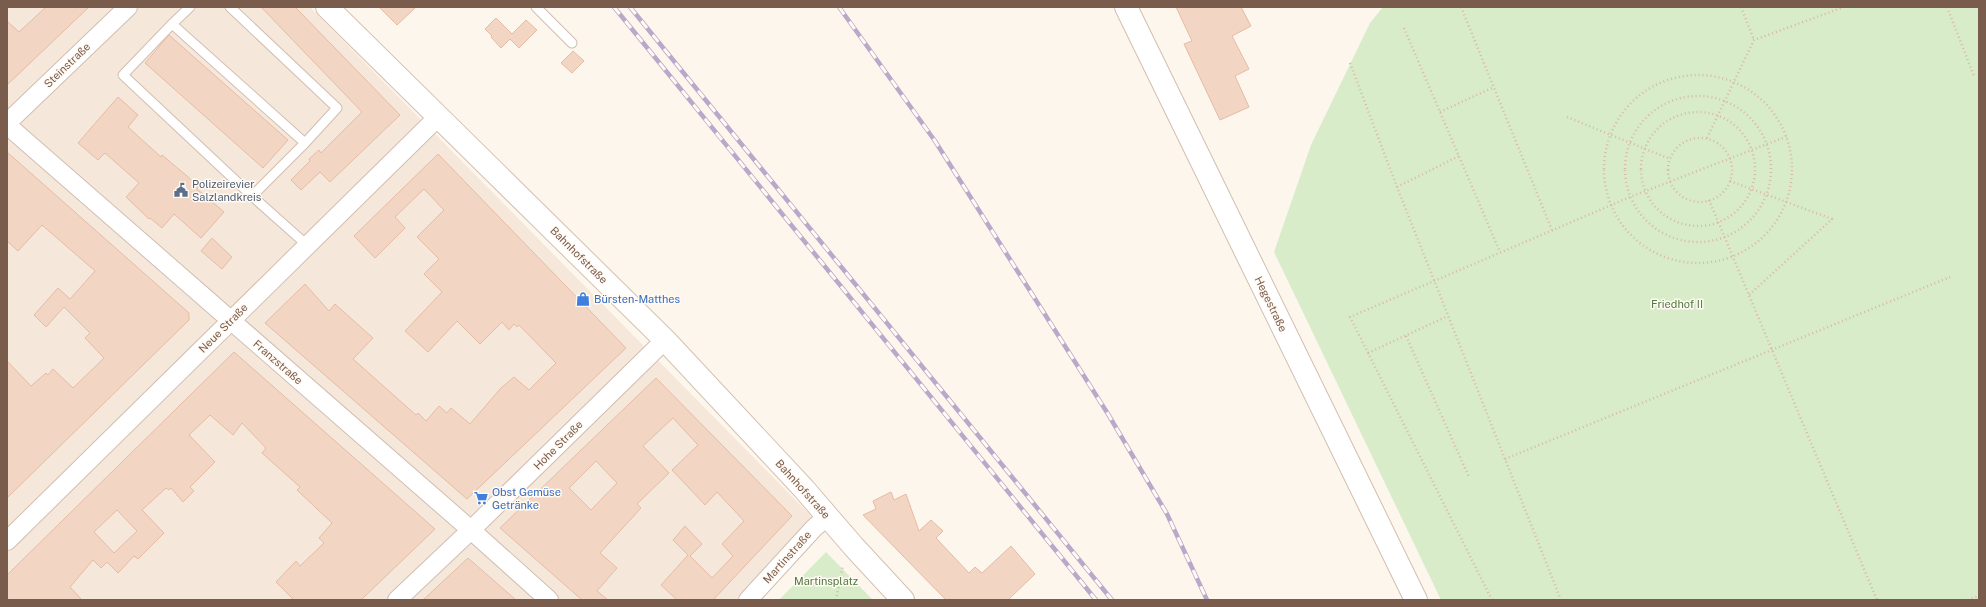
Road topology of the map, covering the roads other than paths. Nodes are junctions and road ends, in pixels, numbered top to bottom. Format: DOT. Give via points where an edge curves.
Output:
graph roads {
  1 [pos="128,7"];
  2 [pos="190,7"];
  3 [pos="230,7"];
  4 [pos="328,7"];
  5 [pos="536,7"];
  6 [pos="1126,7"];
  7 [pos="172,24"];
  8 [pos="572,43"];
  9 [pos="439,116"];
  10 [pos="7,124"];
  11 [pos="305,143"];
  12 [pos="252,196"];
  13 [pos="307,245"];
  14 [pos="231,320"];
  15 [pos="665,340"];
  16 [pos="828,516"];
  17 [pos="471,530"];
  18 [pos="7,541"];
  19 [pos="397,600"];
  20 [pos="549,600"];
  21 [pos="748,600"];
  22 [pos="903,600"];
  23 [pos="1416,600"];
  1 -- 10 [label="street, Steinstraße"];
  2 -- 7 [label="lane"];
  3 -- 11 [label="lane" via="337,108"];
  4 -- 9 [label="main road, Bahnhofstraße"];
  5 -- 8 [label="lane"];
  6 -- 23 [label="main road, Hegestraße"];
  7 -- 11 [label="lane"];
  7 -- 12 [label="lane" via="123,75"];
  9 -- 13 [label="street, Neue Straße"];
  9 -- 15 [label="main road, Bahnhofstraße"];
  10 -- 14 [label="street, Franzstraße"];
  11 -- 12 [label="lane"];
  12 -- 13 [label="lane"];
  13 -- 14 [label="street, Neue Straße"];
  14 -- 17 [label="street, Franzstraße"];
  14 -- 18 [label="street, Neue Straße"];
  15 -- 16 [label="main road, Bahnhofstraße"];
  15 -- 17 [label="street, Hohe Straße"];
  16 -- 21 [label="street, Martinstraße"];
  16 -- 22 [label="main road, Bahnhofstraße"];
  17 -- 19 [label="street, Hohe Straße"];
  17 -- 20 [label="street, Franzstraße"];
}
